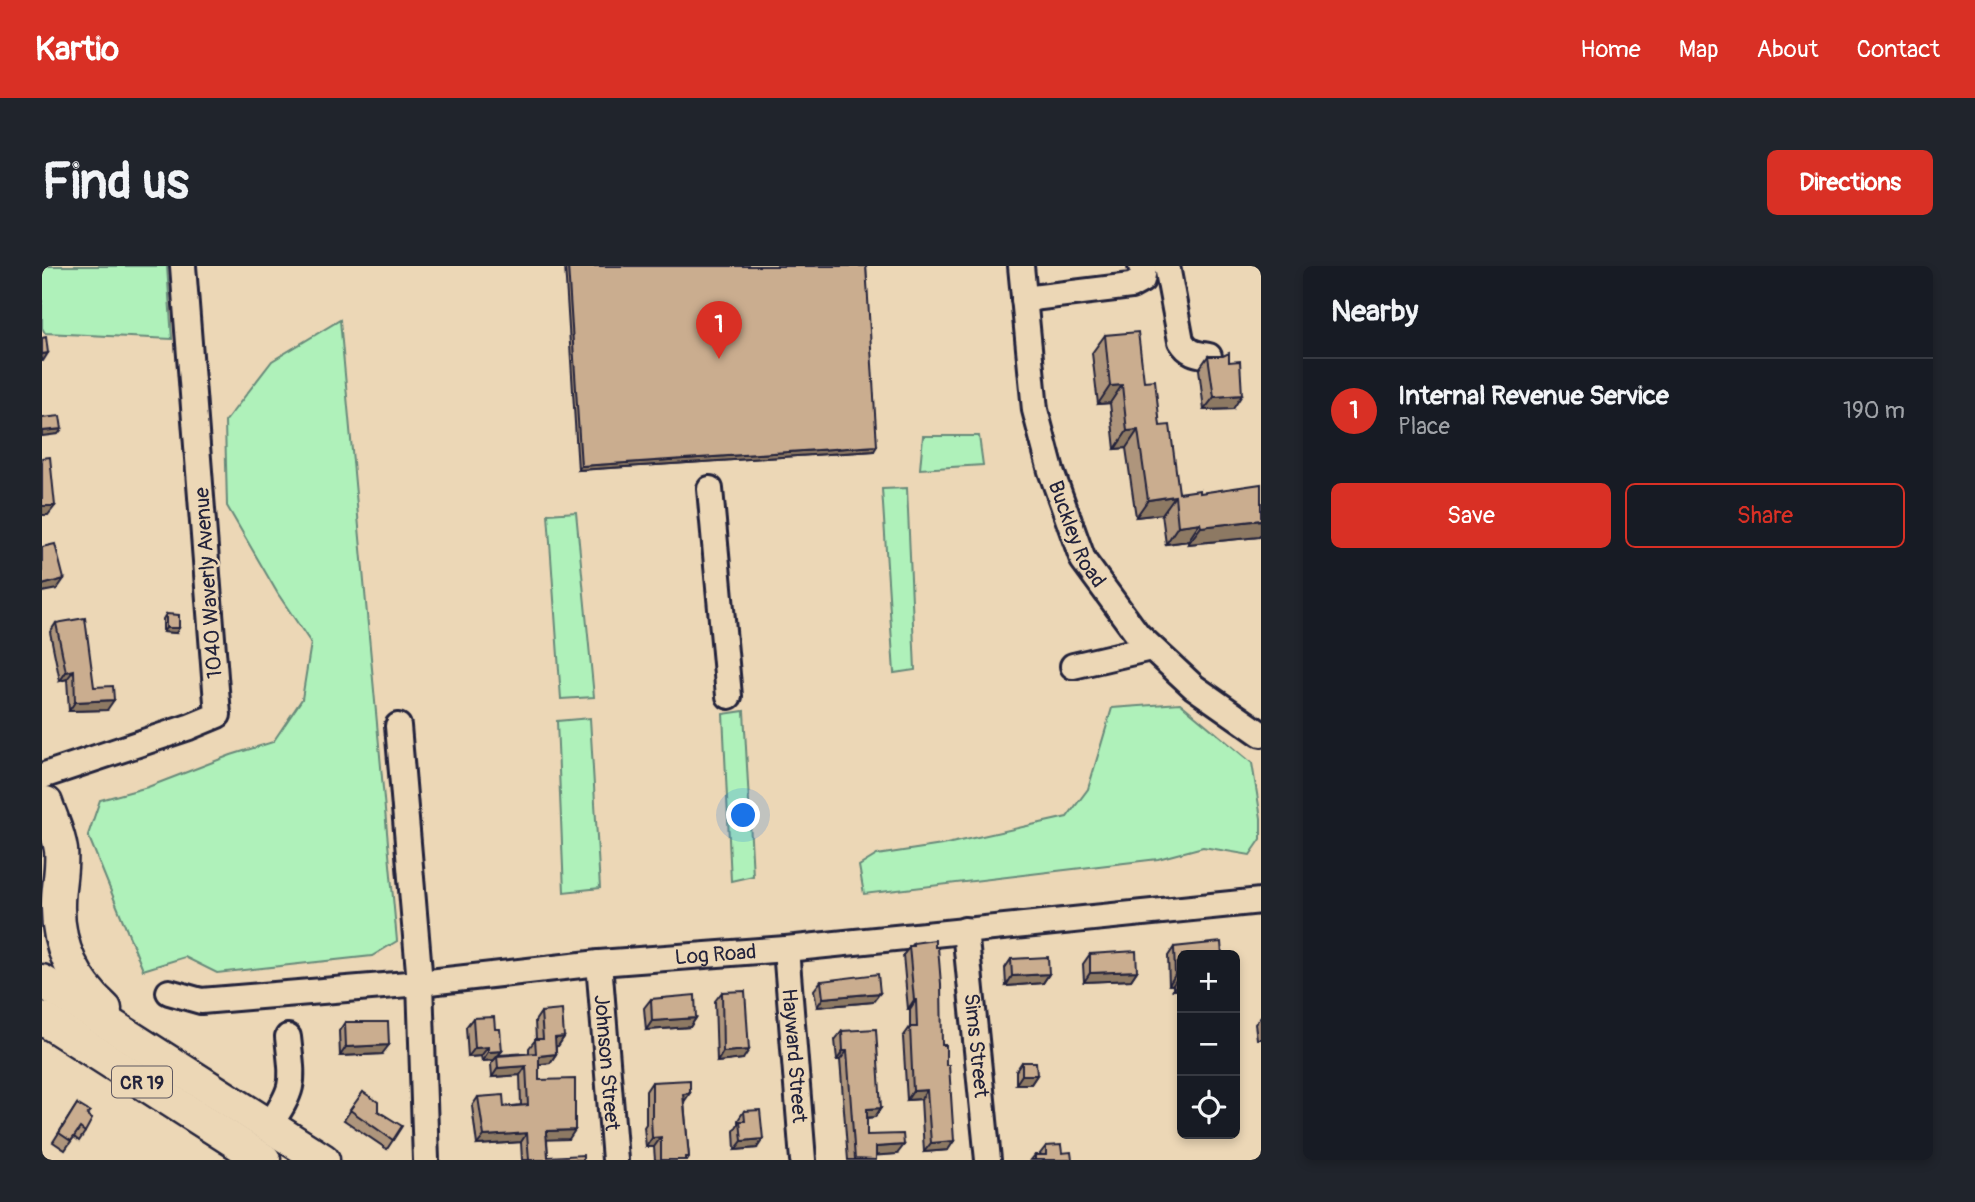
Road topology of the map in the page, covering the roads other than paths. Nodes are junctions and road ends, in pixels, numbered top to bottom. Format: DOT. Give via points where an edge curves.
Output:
graph roads {
  1 [pos="183,266"];
  2 [pos="1021,266"];
  3 [pos="1155,267"];
  4 [pos="1024,299"];
  5 [pos="1209,356"];
  6 [pos="710,489"];
  7 [pos="1151,648"];
  8 [pos="1073,666"];
  9 [pos="729,696"];
  10 [pos="398,726"];
  11 [pos="1261,734"];
  12 [pos="43,789"];
  13 [pos="42,855"];
  14 [pos="1261,901"];
  15 [pos="965,930"];
  16 [pos="786,949"];
  17 [pos="599,963"];
  18 [pos="42,981"];
  19 [pos="420,983"];
  20 [pos="169,992"];
  21 [pos="42,1018"];
  22 [pos="288,1037"];
  23 [pos="151,1050"];
  24 [pos="270,1126"];
  25 [pos="264,1160"];
  26 [pos="323,1160"];
  27 [pos="426,1160"];
  28 [pos="615,1160"];
  29 [pos="803,1160"];
  30 [pos="988,1160"];
  1 -- 12 [label="street, 1040 Waverly Avenue" via="218,715"];
  2 -- 4 [label="street, Buckley Road"];
  3 -- 4 [label="street" via="1130,286"];
  3 -- 5 [label="street" via="1181,341 1186,349"];
  4 -- 7 [label="street, Buckley Road" via="1035,410 1083,561"];
  6 -- 9 [label="street"];
  7 -- 8 [label="street"];
  7 -- 11 [label="street, Buckley Road" via="1194,687"];
  10 -- 19 [label="street"];
  12 -- 13 [label="main road" via="46,829"];
  12 -- 23 [label="main road" via="61,849 59,927 69,965 91,996"];
  14 -- 15 [label="street, Log Road"];
  15 -- 16 [label="street, Log Road"];
  15 -- 30 [label="street, Sims Street"];
  16 -- 17 [label="street, Log Road"];
  16 -- 29 [label="street, Hayward Street"];
  17 -- 19 [label="street, Log Road"];
  17 -- 28 [label="street, Johnson Street"];
  18 -- 23 [label="main road, CR 19"];
  19 -- 20 [label="street, Log Road" via="201,1001"];
  19 -- 27 [label="street"];
  21 -- 25 [label="main road, CR 19"];
  22 -- 24 [label="street" via="292,1082 289,1096"];
  23 -- 24 [label="main road, CR 19"];
  24 -- 26 [label="main road, CR 19"];
}
